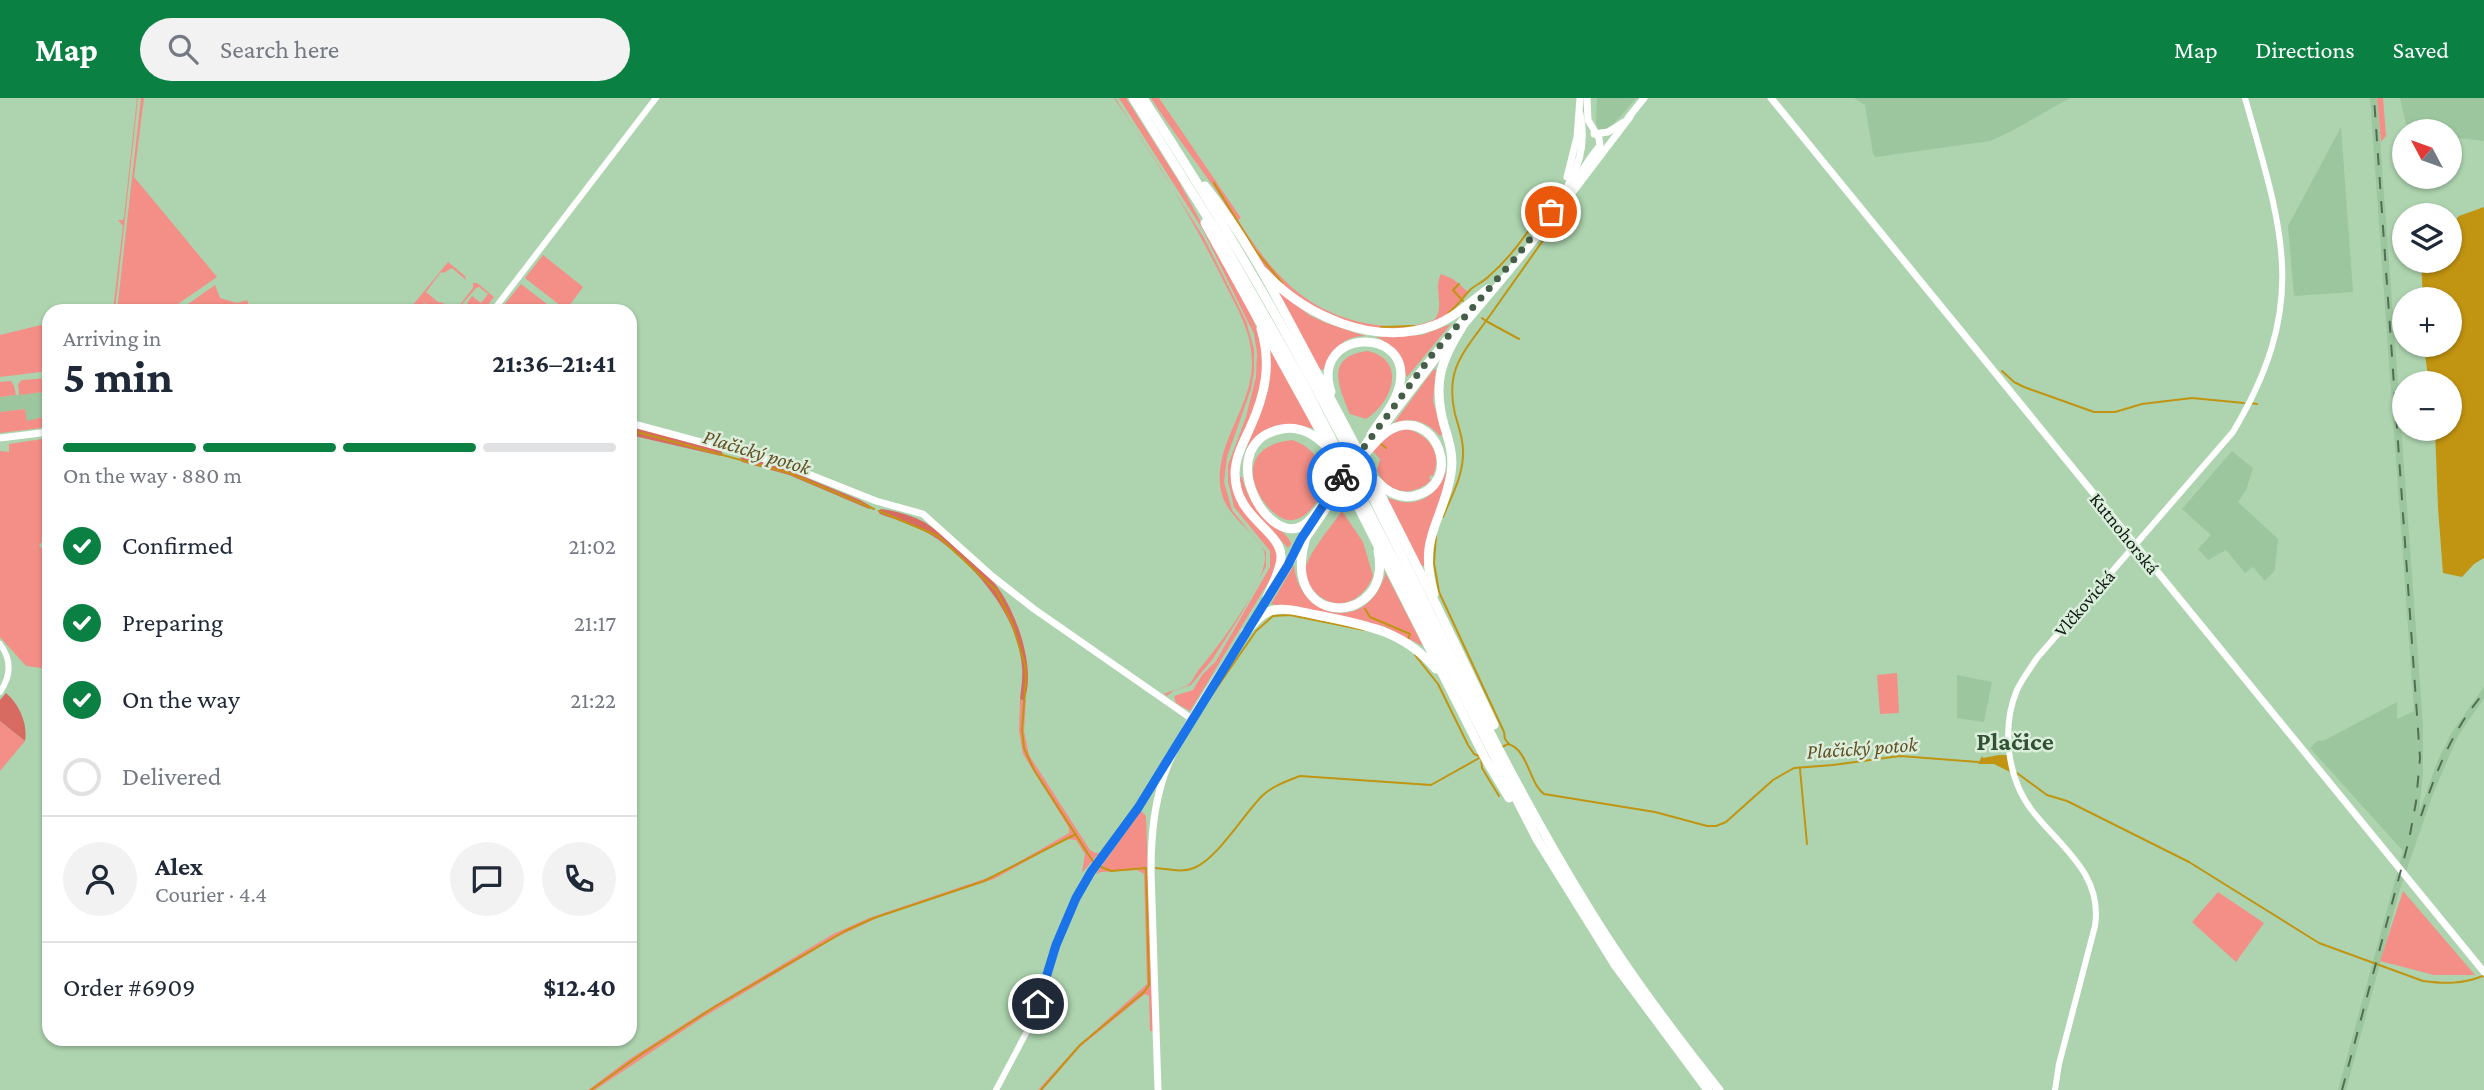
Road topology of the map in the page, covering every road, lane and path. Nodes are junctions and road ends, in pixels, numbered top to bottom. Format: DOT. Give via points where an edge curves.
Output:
graph roads {
  1 [pos="656,98"];
  2 [pos="1133,98"];
  3 [pos="1143,98"];
  4 [pos="1580,98"];
  5 [pos="1587,98"];
  6 [pos="1644,98"];
  7 [pos="1771,98"];
  8 [pos="2245,98"];
  9 [pos="1580,114"];
  10 [pos="1630,117"];
  11 [pos="1596,135"];
  12 [pos="1584,142"];
  13 [pos="1597,149"];
  14 [pos="1181,158"];
  15 [pos="1183,177"];
  16 [pos="1552,213"];
  17 [pos="1242,242"];
  18 [pos="1488,289"];
  19 [pos="498,304"];
  20 [pos="1253,307"];
  21 [pos="1462,327"];
  22 [pos="1340,417"];
  23 [pos="637,425"];
  24 [pos="42,433"];
  25 [pos="0,438"];
  26 [pos="1374,439"];
  27 [pos="1333,456"];
  28 [pos="1362,457"];
  29 [pos="1368,471"];
  30 [pos="1333,494"];
  31 [pos="1323,504"];
  32 [pos="1374,536"];
  33 [pos="1305,541"];
  34 [pos="2135,545"];
  35 [pos="1288,565"];
  36 [pos="1267,597"];
  37 [pos="1442,619"];
  38 [pos="1245,633"];
  39 [pos="0,644"];
  40 [pos="1449,688"];
  41 [pos="0,692"];
  42 [pos="1192,719"];
  43 [pos="1180,740"];
  44 [pos="1489,740"];
  45 [pos="1496,755"];
  46 [pos="1157,802"];
  47 [pos="1138,808"];
  48 [pos="2482,970"];
  49 [pos="996,1090"];
  50 [pos="1157,1090"];
  51 [pos="1708,1090"];
  52 [pos="1719,1090"];
  53 [pos="2055,1090"];
  1 -- 19 [label="street"];
  2 -- 15 [label="highway"];
  3 -- 14 [label="highway"];
  4 -- 9 [label="main road"];
  5 -- 11 [label="main road" via="1588,120"];
  6 -- 10 [label="main road"];
  7 -- 34 [label="main road, Kutnohorská"];
  8 -- 34 [label="street, Vlčkovická" via="2282,246 2282,301 2272,350 2250,405 2233,432"];
  9 -- 12 [label="main road"];
  9 -- 16 [label="main road" via="1572,164"];
  10 -- 11 [label="main road" via="1612,131"];
  10 -- 13 [label="main road"];
  10 -- 16 [label="main road"];
  11 -- 12 [label="main road" via="1589,134"];
  11 -- 13 [label="main road" via="1600,140"];
  12 -- 13 [label="main road" via="1587,150"];
  12 -- 16 [label="main road" via="1581,158"];
  13 -- 16 [label="main road"];
  14 -- 17 [label="highway" via="1220,205"];
  14 -- 44 [label="highway" via="1310,376"];
  15 -- 20 [label="highway"];
  15 -- 44 [label="highway" via="1309,392"];
  16 -- 18 [label="main road"];
  16 -- 21 [label="main road"];
  17 -- 18 [label="highway" via="1266,274 1294,299 1325,317 1359,328 1399,332 1430,327"];
  17 -- 22 [label="highway"];
  18 -- 26 [label="main road" via="1432,355"];
  20 -- 27 [label="highway"];
  20 -- 36 [label="highway" via="1265,344 1266,377 1236,474 1242,503 1280,548 1280,564"];
  21 -- 26 [label="main road"];
  21 -- 37 [label="highway" via="1446,354 1438,390 1452,471 1427,557"];
  22 -- 26 [label="highway" via="1329,387 1332,360 1358,342 1384,347 1397,361 1400,386"];
  22 -- 29 [label="highway"];
  23 -- 42 [label="main road" via="783,464 876,501 923,514 1034,609"];
  24 -- 25 [label="main road"];
  26 -- 28 [label="highway"];
  26 -- 29 [label="highway" via="1396,428 1419,429 1438,446 1441,469 1429,489 1407,497 1388,492"];
  26 -- 30 [label="main road"];
  27 -- 31 [label="highway" via="1311,434 1285,429 1262,439 1248,462 1250,490 1279,524 1302,527"];
  27 -- 32 [label="highway"];
  28 -- 30 [label="main road"];
  29 -- 37 [label="highway"];
  30 -- 31 [label="main road"];
  30 -- 33 [label="main road"];
  31 -- 35 [label="main road"];
  32 -- 33 [label="highway" via="1380,563 1376,586 1360,603 1342,608 1320,603 1305,587 1300,567"];
  32 -- 40 [label="highway"];
  33 -- 35 [label="main road"];
  34 -- 48 [label="main road, Kutnohorská"];
  34 -- 53 [label="street, Vlčkovická" via="2021,682 2009,728 2013,771 2031,809 2087,877 2097,911"];
  35 -- 36 [label="main road"];
  36 -- 38 [label="main road"];
  37 -- 44 [label="highway"];
  38 -- 40 [label="highway" via="1264,614 1280,609 1376,628 1415,648"];
  38 -- 42 [label="main road"];
  39 -- 41 [label="street" via="9,665"];
  40 -- 44 [label="highway"];
  42 -- 43 [label="main road"];
  43 -- 46 [label="main road"];
  43 -- 47 [label="street"];
  44 -- 45 [label="highway"];
  44 -- 45 [label="highway"];
  45 -- 51 [label="highway" via="1549,859 1625,979"];
  45 -- 52 [label="highway" via="1623,961"];
  46 -- 47 [label="street"];
  46 -- 50 [label="main road" via="1151,871"];
  47 -- 49 [label="street" via="1091,872 1068,913 1033,1020"];
}
